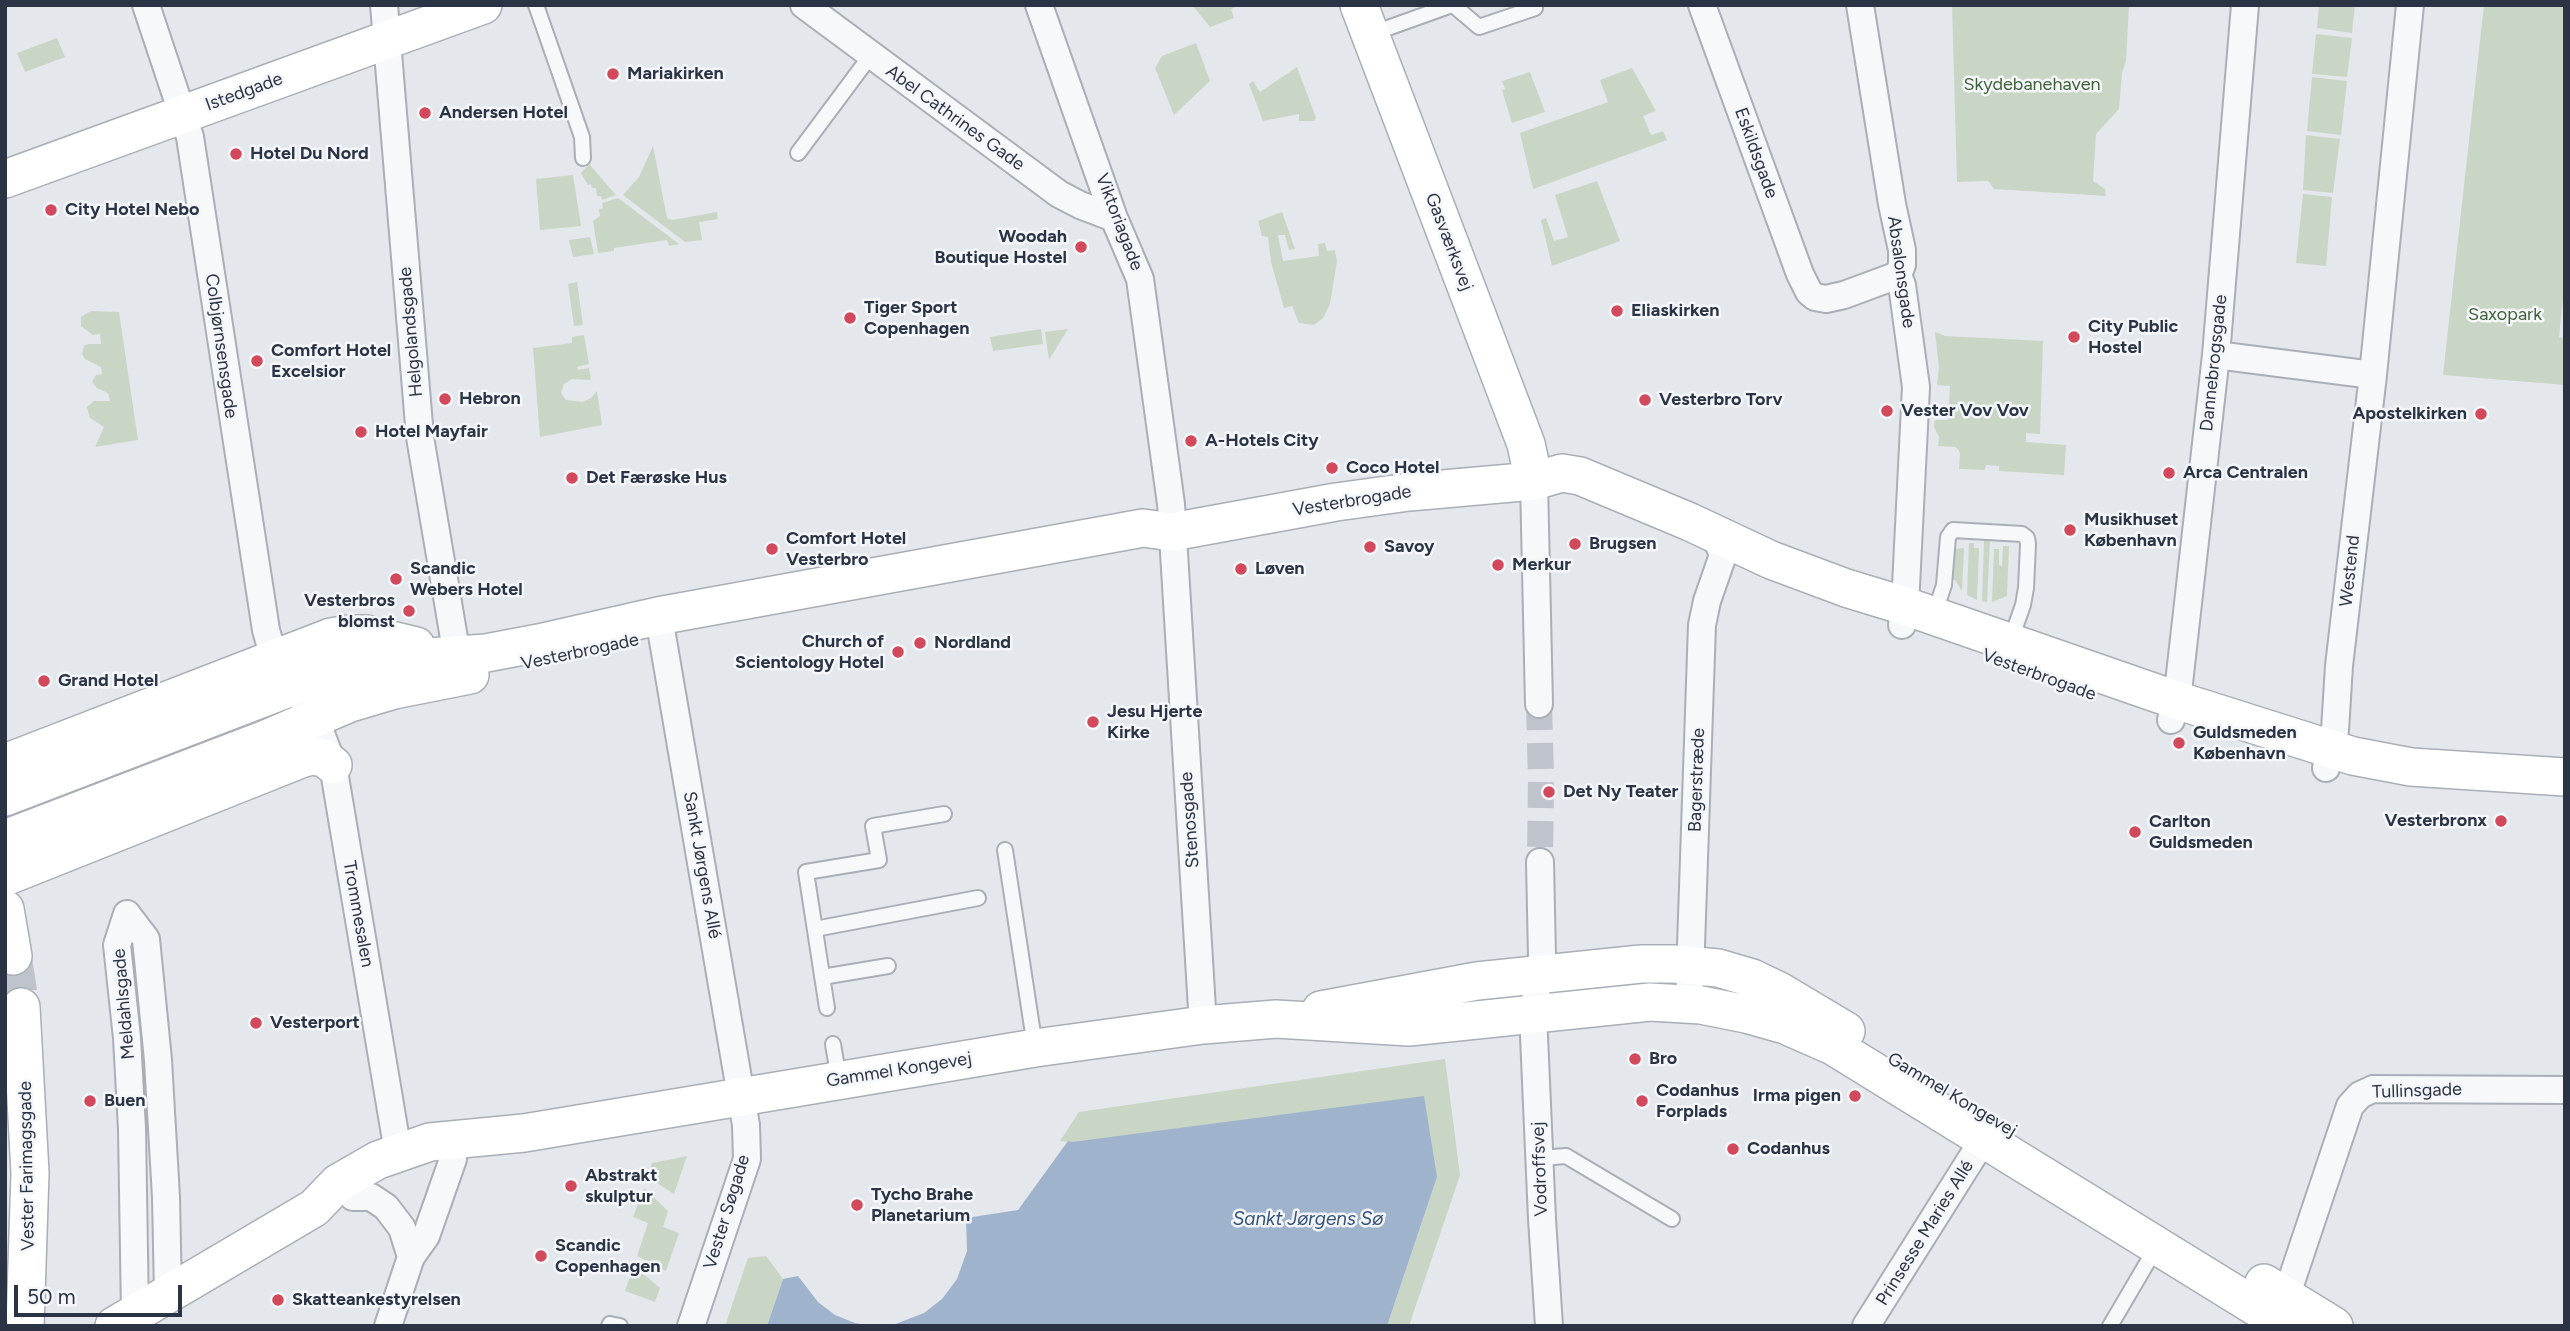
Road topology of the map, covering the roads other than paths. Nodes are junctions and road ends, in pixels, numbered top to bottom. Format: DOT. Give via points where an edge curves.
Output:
graph roads {
  1 [pos="146,5"];
  2 [pos="483,5"];
  3 [pos="536,5"];
  4 [pos="804,5"];
  5 [pos="1039,5"];
  6 [pos="1453,5"];
  7 [pos="1702,5"];
  8 [pos="1860,5"];
  9 [pos="2245,5"];
  10 [pos="2410,5"];
  11 [pos="1535,8"];
  12 [pos="1364,20"];
  13 [pos="385,23"];
  14 [pos="871,55"];
  15 [pos="184,114"];
  16 [pos="798,153"];
  17 [pos="583,158"];
  18 [pos="5,179"];
  19 [pos="1114,218"];
  20 [pos="1898,275"];
  21 [pos="2217,355"];
  22 [pos="2373,374"];
  23 [pos="1534,481"];
  24 [pos="1172,532"];
  25 [pos="1718,545"];
  26 [pos="1913,616"];
  27 [pos="662,635"];
  28 [pos="2009,643"];
  29 [pos="457,656"];
  30 [pos="284,672"];
  31 [pos="1539,704"];
  32 [pos="2173,710"];
  33 [pos="315,718"];
  34 [pos="2328,758"];
  35 [pos="5,763"];
  36 [pos="333,765"];
  37 [pos="2565,777"];
  38 [pos="2565,794"];
  39 [pos="5,797"];
  40 [pos="944,814"];
  41 [pos="5,839"];
  42 [pos="1005,850"];
  43 [pos="1540,862"];
  44 [pos="5,877"];
  45 [pos="978,898"];
  46 [pos="5,909"];
  47 [pos="815,929"];
  48 [pos="13,956"];
  49 [pos="1690,965"];
  50 [pos="888,966"];
  51 [pos="1539,975"];
  52 [pos="822,977"];
  53 [pos="1689,1004"];
  54 [pos="21,1007"];
  55 [pos="827,1008"];
  56 [pos="1534,1013"];
  57 [pos="1276,1019"];
  58 [pos="1203,1025"];
  59 [pos="832,1044"];
  60 [pos="1035,1048"];
  61 [pos="839,1080"];
  62 [pos="2565,1090"];
  63 [pos="741,1096"];
  64 [pos="1989,1130"];
  65 [pos="524,1133"];
  66 [pos="398,1152"];
  67 [pos="1541,1158"];
  68 [pos="453,1159"];
  69 [pos="354,1197"];
  70 [pos="314,1208"];
  71 [pos="1672,1219"];
  72 [pos="2157,1246"];
  73 [pos="411,1257"];
  74 [pos="168,1294"];
  75 [pos="2287,1311"];
  76 [pos="125,1320"];
  77 [pos="25,1326"];
  78 [pos="388,1326"];
  79 [pos="609,1326"];
  80 [pos="620,1326"];
  81 [pos="691,1326"];
  82 [pos="1549,1326"];
  83 [pos="1866,1326"];
  84 [pos="2110,1326"];
  85 [pos="2334,1326"];
  1 -- 15 [label="street, Colbjørnsensgade"];
  2 -- 13 [label="street, Istedgade"];
  3 -- 17 [label="lane" via="582,137"];
  4 -- 14 [label="street, Abel Cathrines Gade"];
  5 -- 19 [label="street, Viktoriagade"];
  6 -- 11 [label="lane" via="1479,27"];
  6 -- 12 [label="lane"];
  7 -- 20 [label="street, Eskildsgade" via="1809,292 1826,299"];
  8 -- 20 [label="street, Absalonsgade" via="1902,250"];
  9 -- 21 [label="street, Dannebrogsgade"];
  10 -- 22 [label="street, Westend"];
  12 -- 23 [label="street, Gasværksvej" via="1526,444"];
  13 -- 15 [label="street, Istedgade"];
  13 -- 29 [label="street, Helgolandsgade" via="420,437"];
  14 -- 16 [label="lane"];
  14 -- 19 [label="street, Abel Cathrines Gade" via="1059,194"];
  15 -- 18 [label="street, Istedgade"];
  15 -- 30 [label="street, Colbjørnsensgade" via="260,607"];
  19 -- 24 [label="street, Viktoriagade" via="1140,279"];
  20 -- 26 [label="street, Absalonsgade" via="1912,348 1916,402"];
  21 -- 22 [label="street"];
  21 -- 32 [label="street, Dannebrogsgade"];
  22 -- 34 [label="street, Westend"];
  23 -- 24 [label="street, Vesterbrogade" via="1384,495"];
  23 -- 25 [label="street, Vesterbrogade" via="1568,499"];
  23 -- 31 [label="street"];
  24 -- 27 [label="street, Vesterbrogade" via="1147,547"];
  24 -- 29 [label="street, Vesterbrogade" via="1143,528"];
  24 -- 58 [label="street, Stenosgade"];
  25 -- 26 [label="street, Vesterbrogade" via="1764,579 1826,602"];
  25 -- 49 [label="street, Bagerstræde" via="1702,625"];
  26 -- 28 [label="street, Vesterbrogade"];
  26 -- 28 [label="lane" via="1944,585 1948,537 1953,530 2022,534 2028,544 2025,595"];
  26 -- 32 [label="street, Vesterbrogade" via="2116,702"];
  27 -- 33 [label="street, Vesterbrogade" via="394,690"];
  27 -- 63 [label="street, Sankt Jørgens Allé"];
  28 -- 32 [label="street, Vesterbrogade"];
  29 -- 30 [label="street, Vesterbrogade"];
  30 -- 33 [label="street, Trommesalen"];
  30 -- 35 [label="street"];
  30 -- 39 [label="street, Vesterbrogade"];
  32 -- 34 [label="street, Vesterbrogade"];
  33 -- 36 [label="street, Trommesalen"];
  33 -- 41 [label="street, Vesterbrogade"];
  34 -- 37 [label="street, Vesterbrogade"];
  34 -- 38 [label="street, Vesterbrogade" via="2379,780"];
  36 -- 44 [label="street" via="324,758 301,759"];
  36 -- 66 [label="street, Trommesalen"];
  40 -- 47 [label="lane" via="873,826 879,860 806,872"];
  42 -- 60 [label="lane"];
  43 -- 51 [label="street"];
  45 -- 47 [label="lane"];
  46 -- 48 [label="street"];
  47 -- 52 [label="lane"];
  49 -- 51 [label="street, Gammel Kongevej" via="1641,964"];
  49 -- 53 [label="street, Bagerstræde"];
  49 -- 64 [label="street, Gammel Kongevej" via="1737,973 1779,990"];
  50 -- 52 [label="lane"];
  51 -- 56 [label="street"];
  51 -- 57 [label="street, Gammel Kongevej" via="1415,991"];
  52 -- 55 [label="lane"];
  53 -- 56 [label="street, Gammel Kongevej" via="1638,1002"];
  53 -- 64 [label="street, Gammel Kongevej" via="1765,1019 1817,1038"];
  54 -- 77 [label="street, Vester Farimagsgade" via="30,1172"];
  56 -- 57 [label="street, Gammel Kongevej" via="1409,1027"];
  56 -- 67 [label="street, Vodroffsvej"];
  57 -- 58 [label="street, Gammel Kongevej"];
  58 -- 60 [label="street, Gammel Kongevej"];
  59 -- 61 [label="lane"];
  60 -- 61 [label="street, Gammel Kongevej"];
  61 -- 63 [label="street, Gammel Kongevej"];
  62 -- 75 [label="street, Tullinsgade" via="2373,1089 2360,1095 2350,1106"];
  63 -- 65 [label="street, Gammel Kongevej"];
  63 -- 81 [label="street, Vester Søgade" via="747,1159"];
  64 -- 72 [label="street, Gammel Kongevej"];
  64 -- 75 [label="street, Gammel Kongevej"];
  64 -- 83 [label="street, Prinsesse Maries Allé"];
  65 -- 66 [label="street, Gammel Kongevej" via="430,1142"];
  65 -- 68 [label="street, Gammel Kongevej"];
  66 -- 70 [label="street, Gammel Kongevej" via="338,1183"];
  67 -- 71 [label="lane" via="1566,1157"];
  67 -- 82 [label="street, Vodroffsvej"];
  68 -- 69 [label="street, Gammel Kongevej"];
  68 -- 73 [label="street" via="426,1236"];
  69 -- 70 [label="street, Gammel Kongevej"];
  69 -- 73 [label="street" via="371,1197 386,1207 402,1228"];
  70 -- 74 [label="street"];
  72 -- 75 [label="street, Gammel Kongevej"];
  72 -- 84 [label="lane"];
  73 -- 78 [label="street"];
  74 -- 76 [label="street"];
  74 -- 76 [label="street, Meldahlsgade" via="160,1087 146,939 127,914 117,945 132,1129"];
  75 -- 85 [label="street, Gammel Kongevej"];
  79 -- 80 [label="lane"];
}
